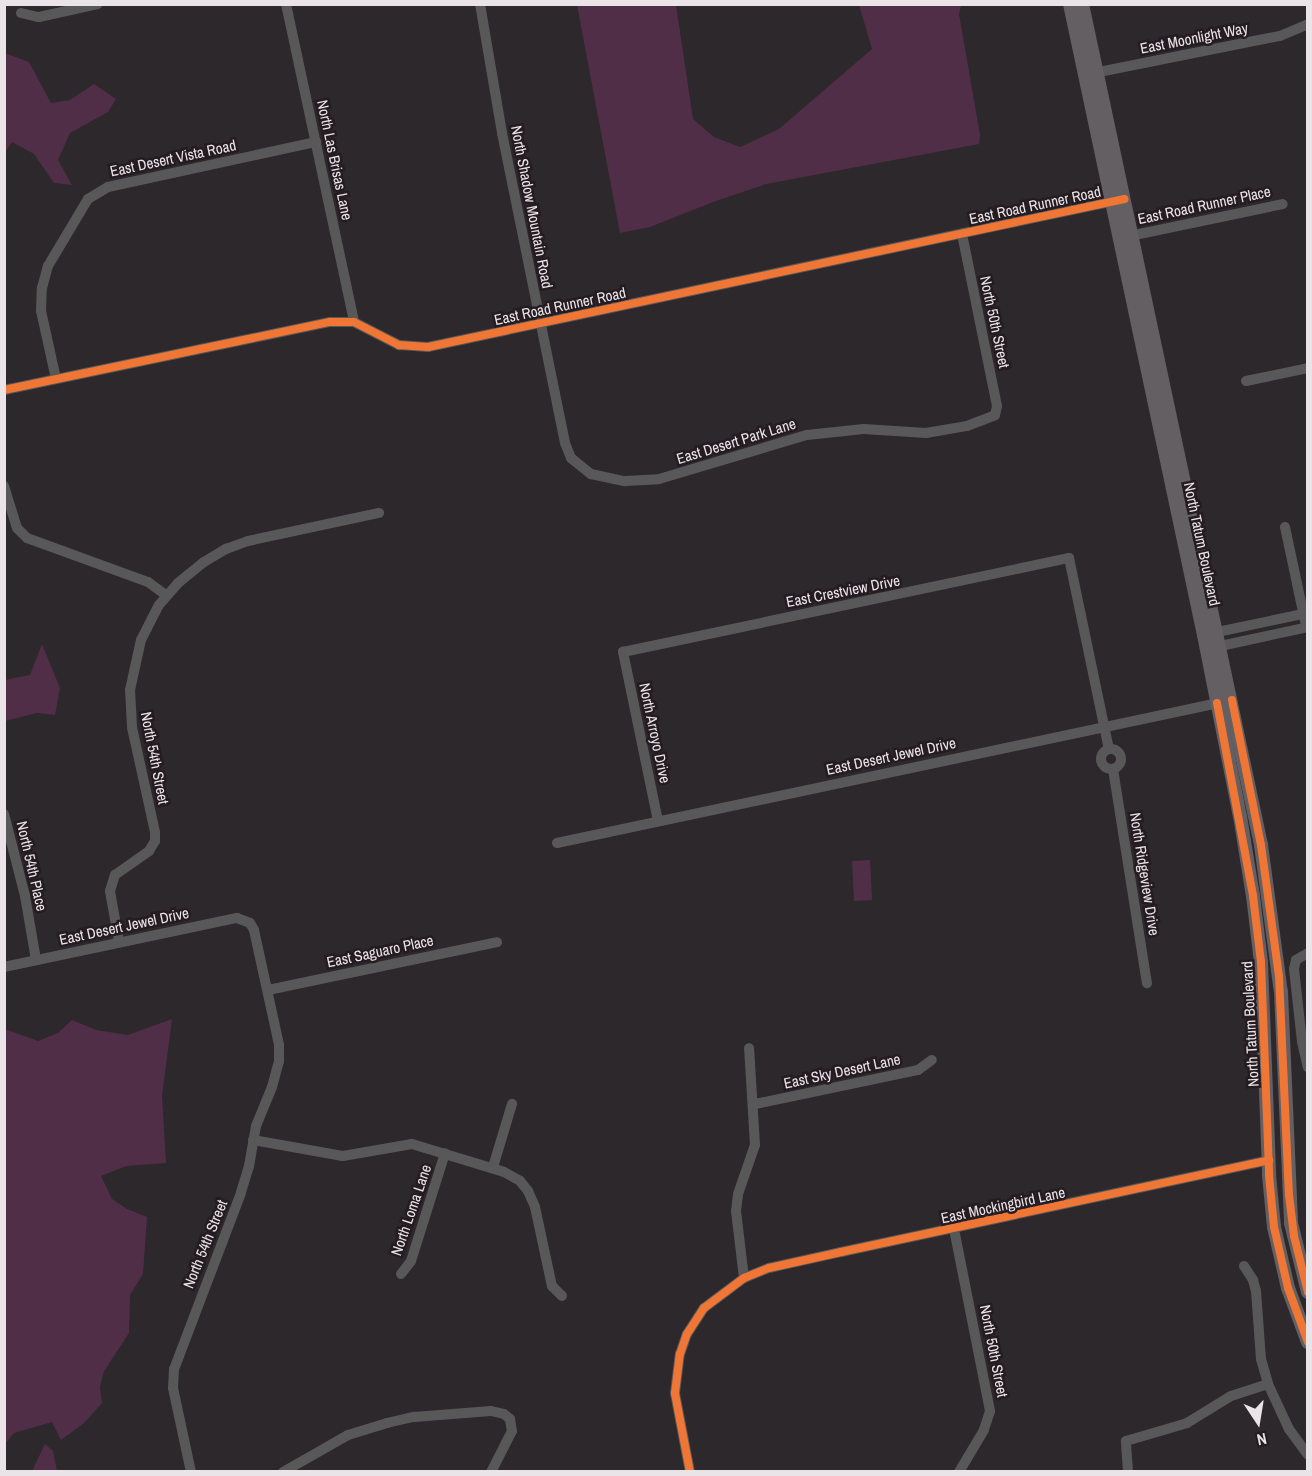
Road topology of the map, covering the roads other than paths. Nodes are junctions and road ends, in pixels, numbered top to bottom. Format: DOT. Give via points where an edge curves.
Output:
graph roads {
  1 [pos="98,4"];
  2 [pos="286,4"];
  3 [pos="480,4"];
  4 [pos="1070,4"];
  5 [pos="1082,4"];
  6 [pos="21,13"];
  7 [pos="1308,24"];
  8 [pos="1091,74"];
  9 [pos="316,142"];
  10 [pos="1118,201"];
  11 [pos="1283,204"];
  12 [pos="962,234"];
  13 [pos="1126,237"];
  14 [pos="354,322"];
  15 [pos="540,323"];
  16 [pos="1308,368"];
  17 [pos="56,379"];
  18 [pos="1246,381"];
  19 [pos="4,390"];
  20 [pos="995,415"];
  21 [pos="591,474"];
  22 [pos="4,486"];
  23 [pos="379,513"];
  24 [pos="1285,527"];
  25 [pos="1069,558"];
  26 [pos="166,595"];
  27 [pos="1305,613"];
  28 [pos="1307,627"];
  29 [pos="1212,640"];
  30 [pos="623,652"];
  31 [pos="1232,700"];
  32 [pos="1217,703"];
  33 [pos="1106,728"];
  34 [pos="4,814"];
  35 [pos="658,821"];
  36 [pos="557,843"];
  37 [pos="250,923"];
  38 [pos="119,942"];
  39 [pos="497,942"];
  40 [pos="1308,952"];
  41 [pos="36,960"];
  42 [pos="4,967"];
  43 [pos="1147,983"];
  44 [pos="268,990"];
  45 [pos="1281,992"];
  46 [pos="749,1048"];
  47 [pos="932,1060"];
  48 [pos="1308,1067"];
  49 [pos="512,1104"];
  50 [pos="755,1104"];
  51 [pos="253,1140"];
  52 [pos="445,1153"];
  53 [pos="1269,1160"];
  54 [pos="493,1167"];
  55 [pos="954,1229"];
  56 [pos="1244,1266"];
  57 [pos="401,1274"];
  58 [pos="744,1278"];
  59 [pos="1308,1292"];
  60 [pos="562,1296"];
  61 [pos="1308,1342"];
  62 [pos="1268,1384"];
  63 [pos="1308,1455"];
  64 [pos="191,1472"];
  65 [pos="283,1472"];
  66 [pos="491,1472"];
  67 [pos="690,1472"];
  68 [pos="959,1472"];
  69 [pos="1128,1472"];
  1 -- 6 [label="street" via="39,16"];
  2 -- 9 [label="street, North Las Brisas Lane"];
  3 -- 15 [label="street, North Shadow Mountain Road"];
  4 -- 8 [label="main road, North Tatum Boulevard"];
  5 -- 8 [label="main road, North Tatum Boulevard"];
  7 -- 8 [label="street, East Moonlight Way" via="1280,36"];
  8 -- 10 [label="main road, North Tatum Boulevard"];
  9 -- 14 [label="street, North Las Brisas Lane"];
  9 -- 17 [label="street, East Desert Vista Road" via="108,187 88,199 48,266 42,288 41,311"];
  10 -- 12 [label="street, East Road Runner Road"];
  10 -- 13 [label="main road, North Tatum Boulevard"];
  11 -- 13 [label="street, East Road Runner Place"];
  12 -- 15 [label="street, East Road Runner Road"];
  12 -- 20 [label="street, North 50th Street" via="998,406"];
  13 -- 29 [label="main road, North Tatum Boulevard"];
  14 -- 15 [label="street, East Road Runner Road" via="389,341 416,347"];
  14 -- 17 [label="street" via="330,322"];
  15 -- 21 [label="street, North Shadow Mountain Road" via="567,450"];
  16 -- 18 [label="street"];
  17 -- 19 [label="street"];
  20 -- 21 [label="street, East Desert Park Lane" via="968,426 926,433 864,429 797,437 659,479 625,481"];
  22 -- 26 [label="street" via="17,528 27,538 148,582"];
  23 -- 26 [label="street" via="226,549 204,562"];
  24 -- 27 [label="street"];
  25 -- 30 [label="street, East Crestview Drive"];
  25 -- 33 [label="street, North Ridgeview Drive"];
  26 -- 38 [label="street, North 54th Street" via="141,640 130,690 132,727 155,841 149,851 115,875 110,891"];
  27 -- 28 [label="street"];
  27 -- 29 [label="street"];
  28 -- 29 [label="street"];
  29 -- 31 [label="main road, North Tatum Boulevard"];
  29 -- 32 [label="main road, North Tatum Boulevard"];
  30 -- 35 [label="street, North Arroyo Drive"];
  31 -- 32 [label="street, East Desert Jewel Drive"];
  31 -- 45 [label="main road, North Tatum Boulevard" via="1261,845"];
  32 -- 33 [label="street, East Desert Jewel Drive"];
  32 -- 53 [label="main road, North Tatum Boulevard" via="1254,896 1261,962"];
  33 -- 35 [label="street, East Desert Jewel Drive"];
  33 -- 43 [label="street, North Ridgeview Drive" via="1109,749 1116,750 1121,759 1113,769"];
  34 -- 41 [label="street, North 54th Place"];
  35 -- 36 [label="street, East Desert Jewel Drive"];
  37 -- 38 [label="street, East Desert Jewel Drive" via="237,918"];
  37 -- 44 [label="street, North 54th Street"];
  38 -- 41 [label="street, East Desert Jewel Drive"];
  39 -- 44 [label="street, East Saguaro Place"];
  40 -- 48 [label="street" via="1296,960 1294,969"];
  41 -- 42 [label="street, East Desert Jewel Drive"];
  44 -- 51 [label="street, North 54th Street" via="279,1061"];
  45 -- 53 [label="main road" via="1274,1016 1277,1141"];
  45 -- 59 [label="main road, North Tatum Boulevard" via="1289,1195"];
  46 -- 50 [label="street"];
  47 -- 50 [label="street, East Sky Desert Lane" via="918,1070"];
  49 -- 54 [label="street"];
  50 -- 58 [label="street" via="755,1145 736,1211"];
  51 -- 52 [label="street" via="343,1156 411,1144"];
  51 -- 64 [label="street, North 54th Street" via="241,1193 172,1378"];
  52 -- 54 [label="street"];
  52 -- 57 [label="street, North Loma Lane" via="411,1261"];
  53 -- 55 [label="street, East Mockingbird Lane"];
  53 -- 61 [label="main road, North Tatum Boulevard" via="1278,1248"];
  54 -- 60 [label="street" via="520,1181 528,1191 552,1286"];
  55 -- 58 [label="street, East Mockingbird Lane" via="779,1266"];
  55 -- 68 [label="street, North 50th Street" via="990,1411 984,1430"];
  56 -- 62 [label="street" via="1256,1291 1261,1359"];
  58 -- 67 [label="street, East Mockingbird Lane" via="704,1308 687,1334 680,1354 675,1393"];
  62 -- 63 [label="street" via="1289,1429"];
  62 -- 69 [label="street" via="1231,1396 1187,1424 1126,1441"];
  65 -- 66 [label="street" via="348,1435 405,1419 491,1411 504,1414 512,1423 508,1442"];
}
